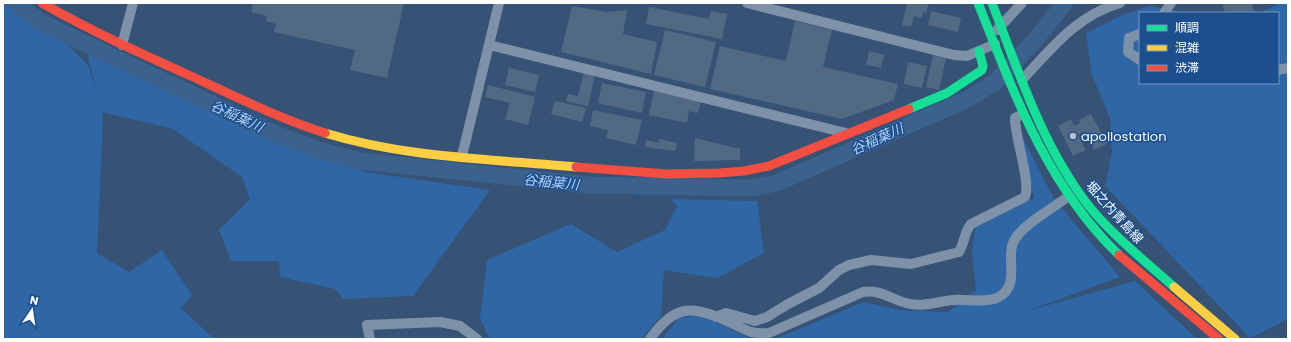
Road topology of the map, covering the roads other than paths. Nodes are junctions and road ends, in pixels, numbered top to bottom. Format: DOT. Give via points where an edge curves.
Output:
graph roads {
  1 [pos="42,3"];
  2 [pos="133,3"];
  3 [pos="499,3"];
  4 [pos="747,3"];
  5 [pos="978,3"];
  6 [pos="992,3"];
  7 [pos="1022,3"];
  8 [pos="1120,3"];
  9 [pos="1171,3"];
  10 [pos="1165,12"];
  11 [pos="1001,25"];
  12 [pos="1139,34"];
  13 [pos="993,40"];
  14 [pos="122,45"];
  15 [pos="489,45"];
  16 [pos="979,51"];
  17 [pos="1139,60"];
  18 [pos="1021,76"];
  19 [pos="1023,114"];
  20 [pos="846,133"];
  21 [pos="462,156"];
  22 [pos="1069,196"];
  23 [pos="716,317"];
  24 [pos="370,339"];
  25 [pos="477,339"];
  26 [pos="650,339"];
  27 [pos="1219,339"];
  28 [pos="1235,339"];
  1 -- 14 [label="street"];
  2 -- 14 [label="street"];
  3 -- 15 [label="street"];
  4 -- 16 [label="street" via="954,55 967,56"];
  5 -- 13 [label="street, 堀之内青島線"];
  6 -- 11 [label="street, 堀之内青島線"];
  7 -- 11 [label="street"];
  8 -- 18 [label="street" via="1092,13 1080,21"];
  9 -- 10 [label="street"];
  11 -- 13 [label="street"];
  11 -- 18 [label="street, 堀之内青島線"];
  12 -- 17 [label="street" via="1129,38 1127,44 1128,52"];
  13 -- 16 [label="street"];
  13 -- 19 [label="street, 堀之内青島線"];
  14 -- 21 [label="street" via="278,116 313,129 382,147"];
  15 -- 20 [label="street"];
  15 -- 21 [label="street"];
  16 -- 20 [label="street" via="982,70 947,93"];
  18 -- 28 [label="street, 堀之内青島線" via="1042,130 1064,171 1089,206 1116,237"];
  19 -- 22 [label="street, 堀之内青島線" via="1056,179"];
  19 -- 23 [label="street" via="1016,118 1015,130 1027,193 1025,197 971,224 966,230 964,244 959,252 911,264 871,260 849,264 819,288 767,317 755,320 726,313"];
  20 -- 21 [label="street" via="769,166 743,172 705,175 614,171"];
  22 -- 23 [label="street" via="1018,234 1012,244 1013,270 1010,283 998,298 953,300 921,305 907,304 873,290 769,333 758,334 746,332"];
  22 -- 27 [label="street, 堀之内青島線" via="1081,214 1108,244"];
  23 -- 26 [label="street" via="690,310 676,312 661,324"];
  24 -- 25 [label="street" via="367,325 440,322 460,326"];
}
